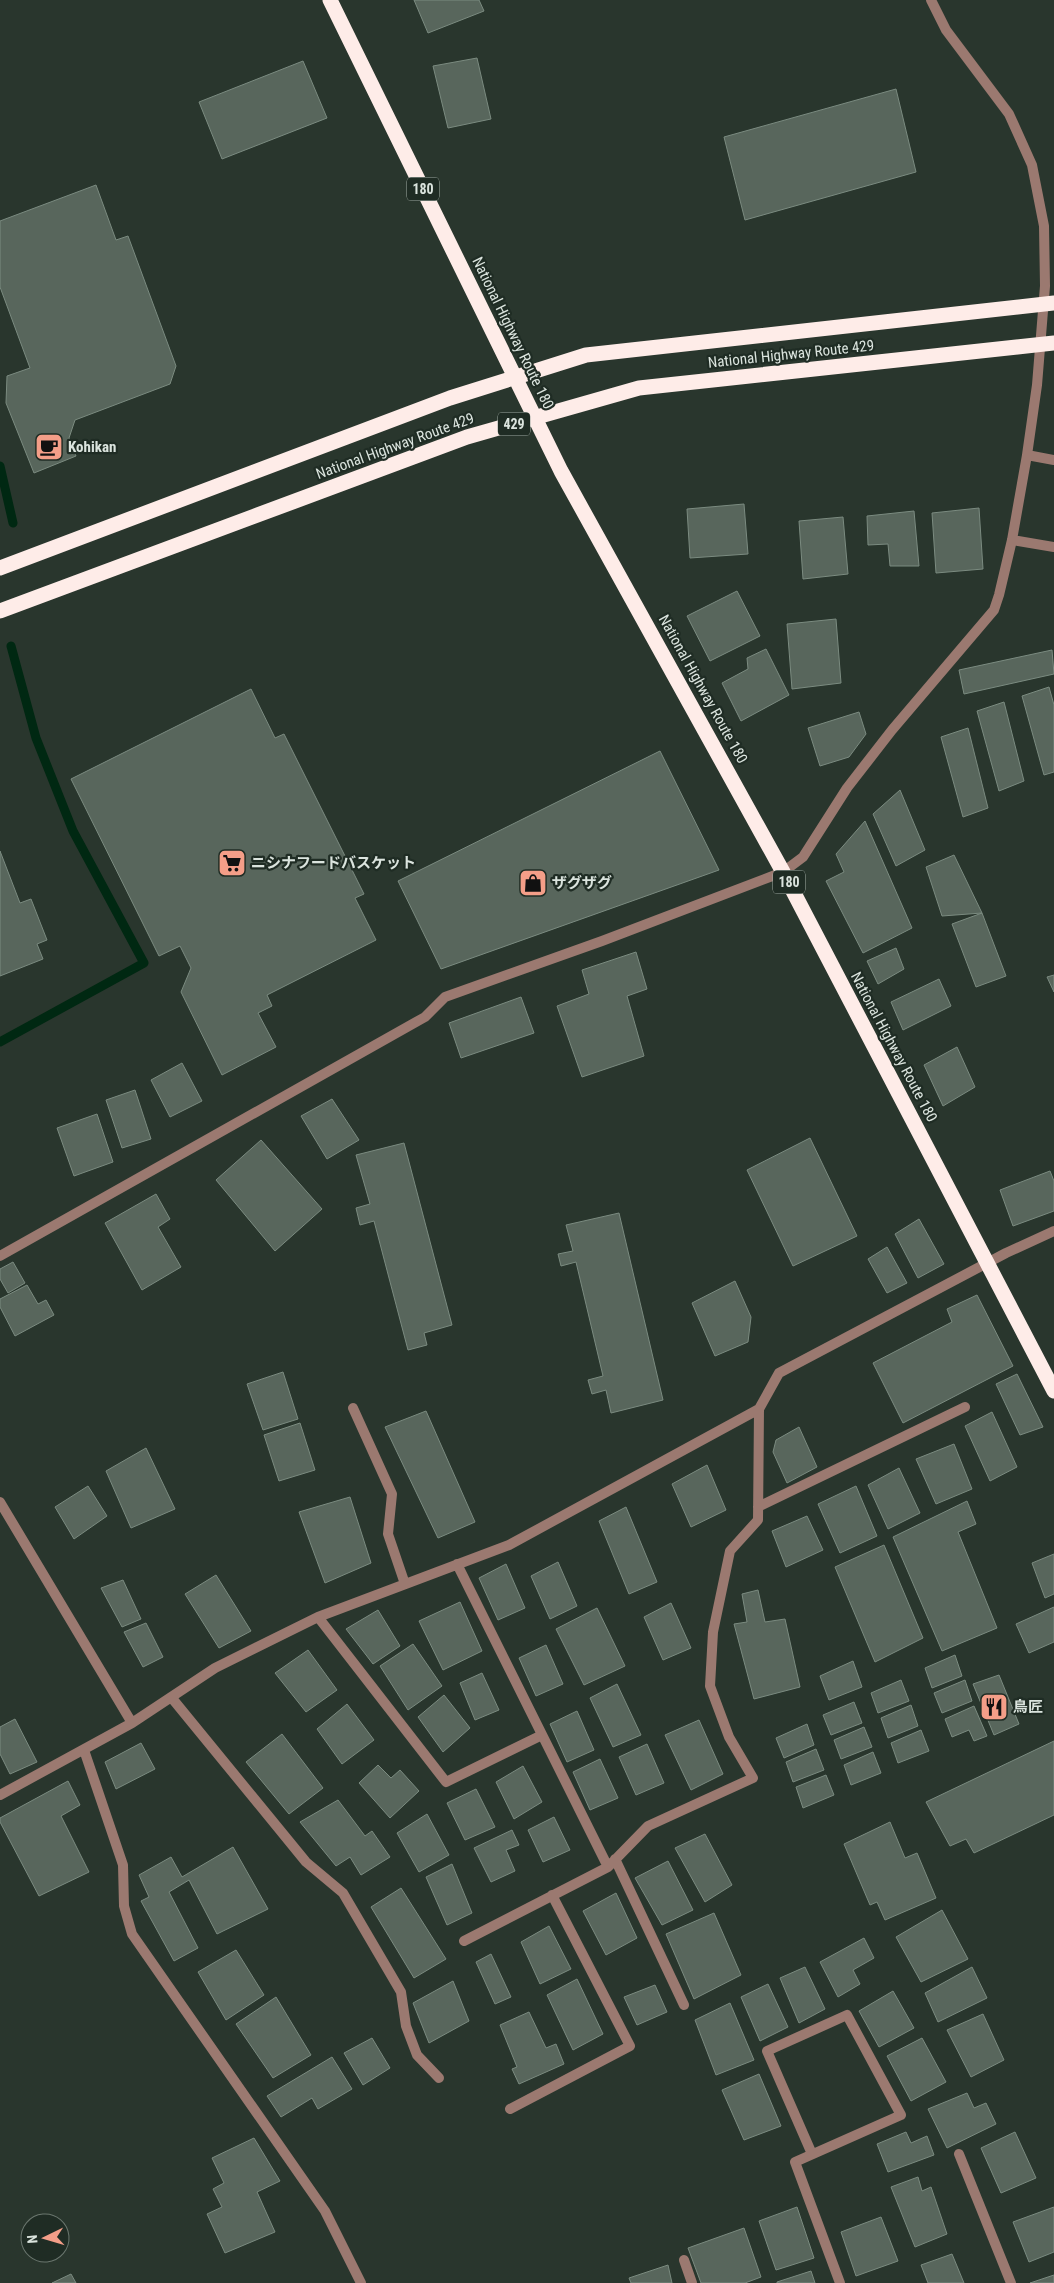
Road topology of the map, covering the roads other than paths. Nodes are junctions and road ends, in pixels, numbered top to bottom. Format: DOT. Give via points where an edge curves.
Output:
graph roads {
  1 [pos="330,0"];
  2 [pos="932,0"];
  3 [pos="1049,304"];
  4 [pos="1047,344"];
  5 [pos="515,378"];
  6 [pos="535,418"];
  7 [pos="1027,455"];
  8 [pos="1054,460"];
  9 [pos="1012,540"];
  10 [pos="1054,547"];
  11 [pos="0,568"];
  12 [pos="0,611"];
  13 [pos="783,872"];
  14 [pos="1054,1231"];
  15 [pos="0,1256"];
  16 [pos="987,1263"];
  17 [pos="1054,1391"];
  18 [pos="966,1407"];
  19 [pos="353,1408"];
  20 [pos="759,1409"];
  21 [pos="0,1502"];
  22 [pos="758,1507"];
  23 [pos="457,1564"];
  24 [pos="405,1584"];
  25 [pos="318,1616"];
  26 [pos="172,1697"];
  27 [pos="132,1724"];
  28 [pos="542,1735"];
  29 [pos="84,1750"];
  30 [pos="0,1796"];
  31 [pos="616,1859"];
  32 [pos="608,1867"];
  33 [pos="552,1895"];
  34 [pos="464,1941"];
  35 [pos="684,2005"];
  36 [pos="439,2078"];
  37 [pos="510,2109"];
  38 [pos="812,2154"];
  39 [pos="959,2154"];
  40 [pos="684,2260"];
  41 [pos="361,2283"];
  42 [pos="692,2283"];
  43 [pos="840,2283"];
  44 [pos="1011,2283"];
  1 -- 5 [label="highway, National Highway Route 180 / 180"];
  2 -- 3 [label="street" via="946,30 1009,114 1032,164 1044,226 1045,286"];
  3 -- 4 [label="street"];
  3 -- 5 [label="highway, National Highway Route 429" via="586,355"];
  4 -- 6 [label="highway, National Highway Route 429 / 429" via="639,388"];
  4 -- 7 [label="street"];
  5 -- 6 [label="highway, National Highway Route 180 / 180"];
  5 -- 11 [label="highway, National Highway Route 429" via="441,402"];
  6 -- 12 [label="highway, National Highway Route 429 / 429" via="467,437"];
  6 -- 13 [label="highway, National Highway Route 180 / 180" via="561,471"];
  7 -- 8 [label="street"];
  7 -- 9 [label="street"];
  9 -- 10 [label="street"];
  9 -- 13 [label="street" via="994,610 892,730 847,788 802,857"];
  13 -- 15 [label="street" via="445,997 425,1016"];
  13 -- 16 [label="highway, National Highway Route 180 / 180"];
  14 -- 16 [label="street"];
  16 -- 17 [label="highway, National Highway Route 180 / 180"];
  16 -- 20 [label="street" via="779,1373"];
  18 -- 22 [label="street"];
  19 -- 24 [label="street" via="392,1494 388,1534"];
  20 -- 22 [label="street"];
  20 -- 23 [label="street" via="509,1544"];
  21 -- 27 [label="street"];
  22 -- 31 [label="street" via="758,1520 730,1551 713,1632 710,1686 729,1737 753,1778 648,1826"];
  23 -- 24 [label="street"];
  23 -- 28 [label="street"];
  24 -- 25 [label="street"];
  25 -- 26 [label="street" via="215,1668"];
  25 -- 28 [label="street" via="446,1782"];
  26 -- 27 [label="street"];
  26 -- 36 [label="street" via="306,1862 343,1893 401,1992 406,2026 417,2055"];
  27 -- 29 [label="street"];
  28 -- 32 [label="street"];
  29 -- 30 [label="street"];
  29 -- 41 [label="street" via="123,1865 124,1906 132,1934 325,2211"];
  31 -- 32 [label="street"];
  31 -- 35 [label="street"];
  32 -- 33 [label="street"];
  33 -- 34 [label="street"];
  33 -- 37 [label="street" via="630,2046"];
  38 -- 38 [label="street" via="767,2051 847,2015 901,2115"];
  38 -- 43 [label="street" via="795,2162"];
  39 -- 44 [label="street"];
  40 -- 42 [label="street"];
}
